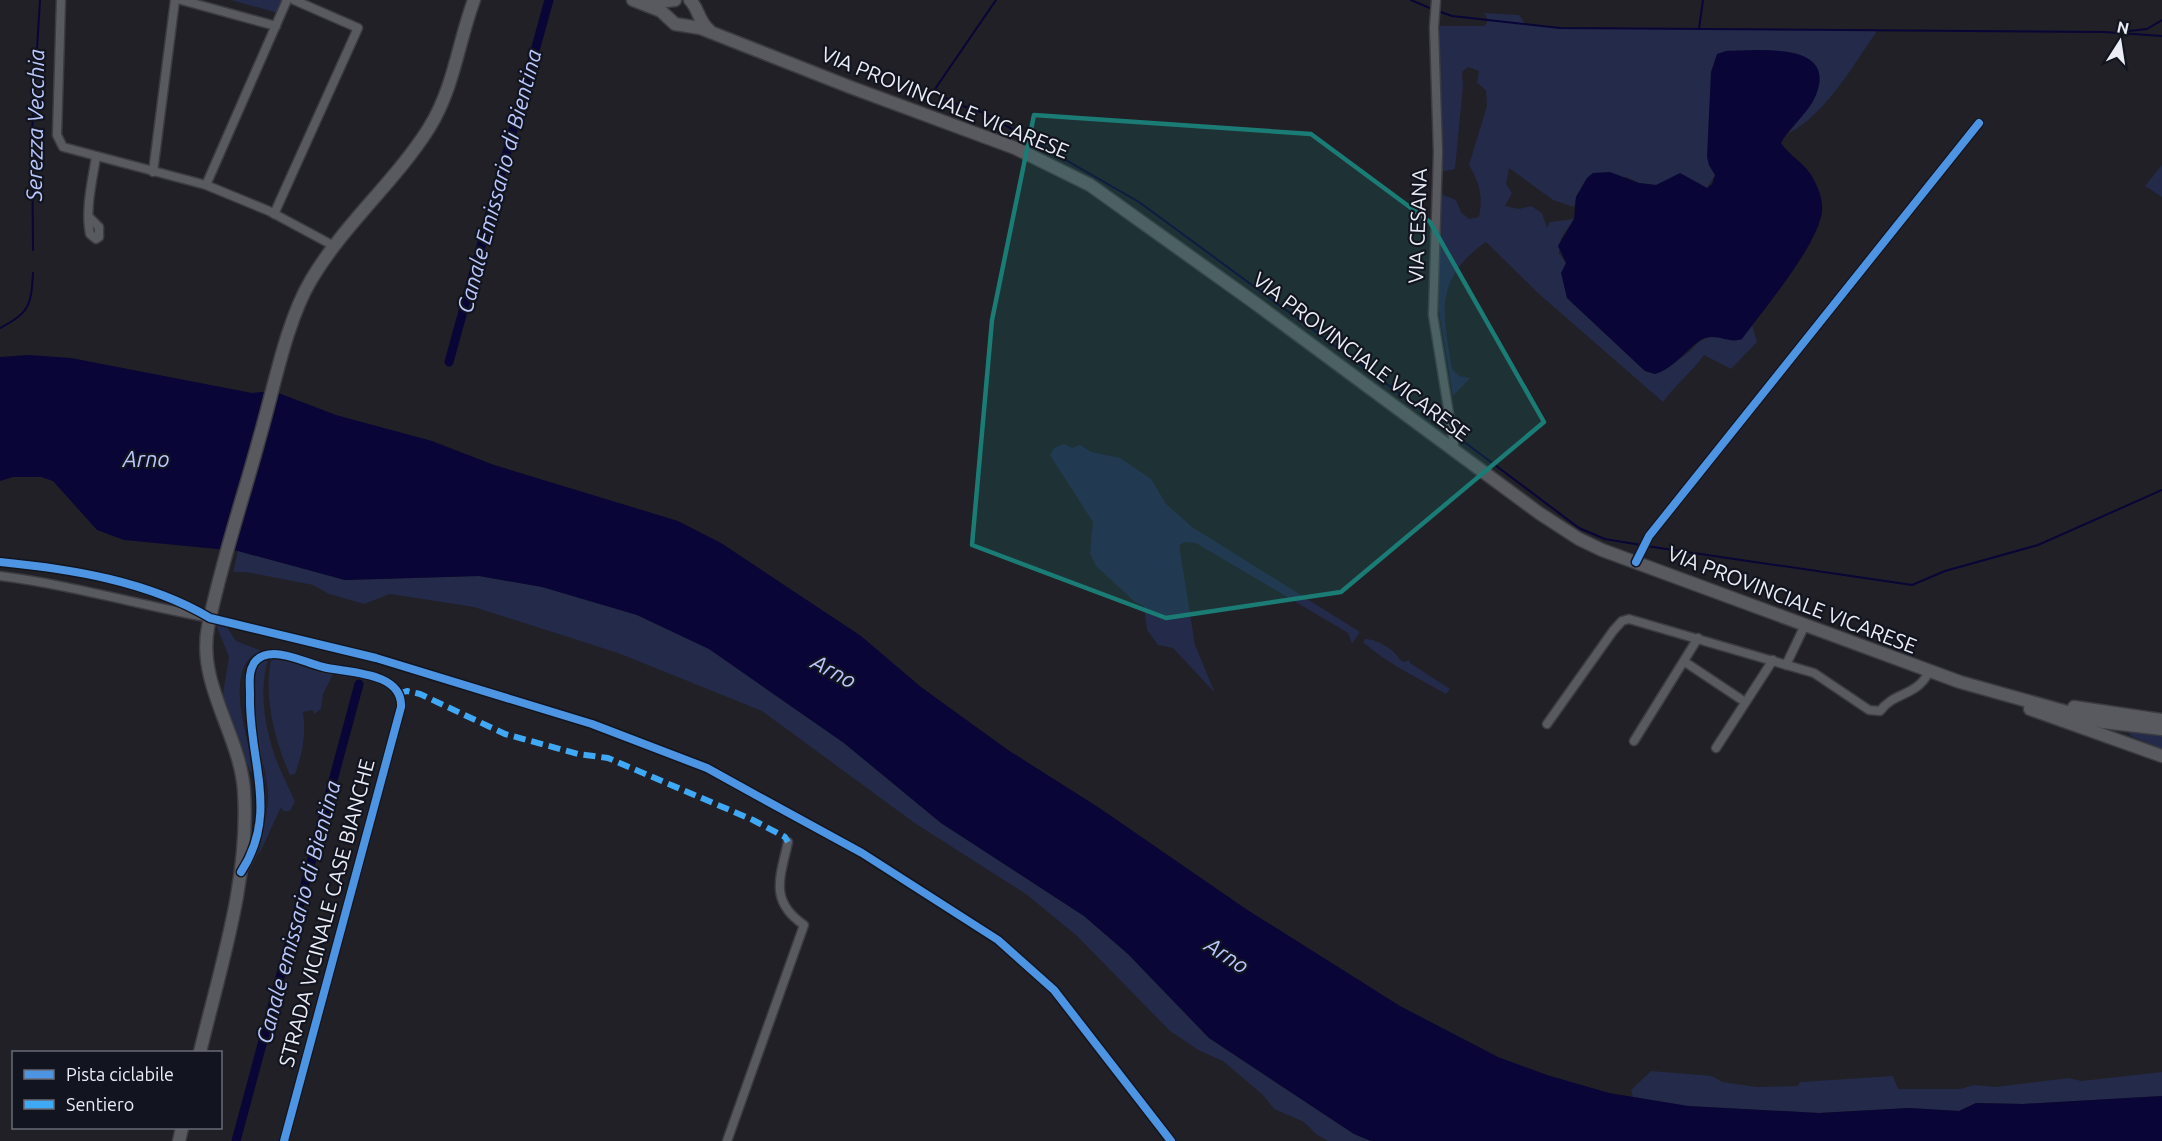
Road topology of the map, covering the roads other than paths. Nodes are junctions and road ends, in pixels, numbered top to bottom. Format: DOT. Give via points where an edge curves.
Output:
graph roads {
  1 [pos="62,0"];
  2 [pos="175,0"];
  3 [pos="181,0"];
  4 [pos="287,0"];
  5 [pos="294,0"];
  6 [pos="469,0"];
  7 [pos="474,0"];
  8 [pos="674,0"];
  9 [pos="638,2"];
  10 [pos="203,3"];
  11 [pos="694,5"];
  12 [pos="1435,7"];
  13 [pos="469,14"];
  14 [pos="669,17"];
  15 [pos="276,26"];
  16 [pos="685,26"];
  17 [pos="715,34"];
  18 [pos="1979,123"];
  19 [pos="96,157"];
  20 [pos="153,172"];
  21 [pos="206,185"];
  22 [pos="274,214"];
  23 [pos="89,217"];
  24 [pos="334,246"];
  25 [pos="1455,451"];
  26 [pos="1636,562"];
  27 [pos="0,576"];
  28 [pos="210,618"];
  29 [pos="1805,625"];
  30 [pos="1698,638"];
  31 [pos="1773,660"];
  32 [pos="1685,662"];
  33 [pos="1786,665"];
  34 [pos="1929,672"];
  35 [pos="1994,692"];
  36 [pos="1745,702"];
  37 [pos="2088,710"];
  38 [pos="2162,720"];
  39 [pos="1547,724"];
  40 [pos="2116,724"];
  41 [pos="2162,729"];
  42 [pos="1634,741"];
  43 [pos="1716,748"];
  44 [pos="2162,755"];
  45 [pos="788,842"];
  46 [pos="241,872"];
  47 [pos="200,1051"];
  48 [pos="284,1141"];
  49 [pos="727,1141"];
  1 -- 19 [label="street" via="57,135 60,144 72,151"];
  2 -- 20 [label="street"];
  3 -- 10 [label="street"];
  4 -- 15 [label="street"];
  5 -- 22 [label="street" via="358,28"];
  6 -- 13 [label="main road"];
  7 -- 13 [label="main road"];
  8 -- 9 [label="main road, VIA PROVINCIALE VICARESE"];
  8 -- 14 [label="main road, VIA PROVINCIALE VICARESE"];
  9 -- 14 [label="main road, VIA PROVINCIALE VICARESE"];
  10 -- 15 [label="street"];
  11 -- 16 [label="main road, VIA PROVINCIALE VICARESE" via="692,22"];
  11 -- 17 [label="main road, VIA PROVINCIALE VICARESE" via="704,26"];
  12 -- 25 [label="street, VIA CESANA" via="1438,152 1433,315"];
  13 -- 24 [label="main road" via="457,65 434,120"];
  14 -- 16 [label="main road, VIA PROVINCIALE VICARESE" via="675,24"];
  15 -- 21 [label="street"];
  16 -- 17 [label="main road, VIA PROVINCIALE VICARESE"];
  17 -- 25 [label="main road, VIA PROVINCIALE VICARESE" via="985,135 1064,170 1158,232"];
  18 -- 26 [label="street" via="1644,544"];
  19 -- 20 [label="street"];
  19 -- 23 [label="street"];
  20 -- 21 [label="street"];
  21 -- 22 [label="street"];
  22 -- 24 [label="street"];
  24 -- 28 [label="main road" via="302,297"];
  25 -- 26 [label="main road, VIA PROVINCIALE VICARESE" via="1579,539"];
  26 -- 29 [label="main road, VIA PROVINCIALE VICARESE"];
  27 -- 28 [label="street" via="78,588"];
  28 -- 46 [label="main road" via="208,674 243,782"];
  29 -- 33 [label="street"];
  29 -- 34 [label="main road, VIA PROVINCIALE VICARESE"];
  30 -- 31 [label="street"];
  30 -- 32 [label="street"];
  30 -- 39 [label="street" via="1636,619 1622,621"];
  31 -- 33 [label="street"];
  31 -- 36 [label="street"];
  32 -- 36 [label="street"];
  32 -- 42 [label="street"];
  33 -- 34 [label="street" via="1814,673 1869,710 1880,711 1885,704 1916,690"];
  34 -- 35 [label="main road, VIA PROVINCIALE VICARESE"];
  35 -- 37 [label="main road, VIA PROVINCIALE VICARESE"];
  35 -- 40 [label="main road, VIA PROVINCIALE VICARESE"];
  35 -- 44 [label="main road, VIA PROVINCIALE VICARESE" via="2050,718"];
  36 -- 43 [label="street"];
  37 -- 38 [label="main road, VIA PROVINCIALE VICARESE"];
  37 -- 40 [label="main road, VIA PROVINCIALE VICARESE"];
  40 -- 41 [label="main road, VIA PROVINCIALE VICARESE"];
  40 -- 44 [label="main road, VIA PROVINCIALE VICARESE" via="2129,738"];
  45 -- 49 [label="street" via="779,880 780,896 788,913 804,925"];
  46 -- 47 [label="main road"];
  46 -- 48 [label="street, STRADA VICINALE CASE BIANCHE" via="256,846 261,817 262,793 250,721 250,675 256,660 278,654 388,683 398,694 401,707"];
}
